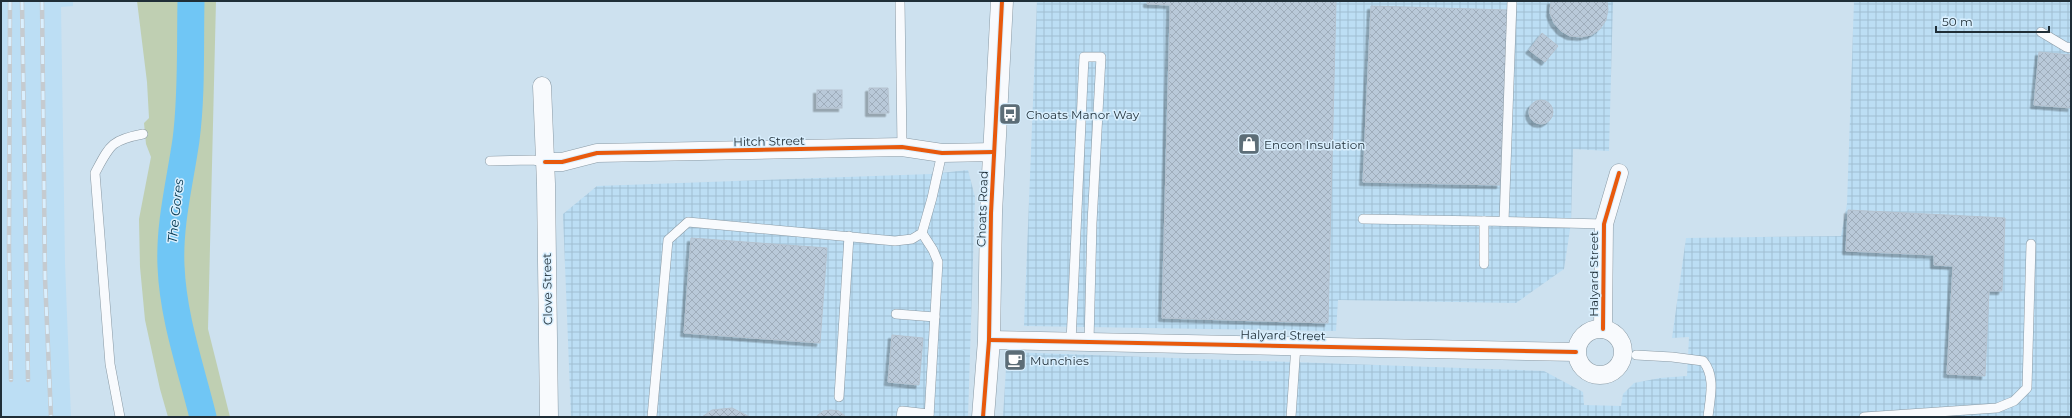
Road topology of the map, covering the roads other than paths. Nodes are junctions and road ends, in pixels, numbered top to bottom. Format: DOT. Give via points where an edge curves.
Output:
graph roads {
  1 [pos="900,1"];
  2 [pos="1002,1"];
  3 [pos="1512,1"];
  4 [pos="2041,32"];
  5 [pos="2071,48"];
  6 [pos="542,86"];
  7 [pos="143,134"];
  8 [pos="902,147"];
  9 [pos="994,152"];
  10 [pos="942,153"];
  11 [pos="490,161"];
  12 [pos="545,162"];
  13 [pos="1619,173"];
  14 [pos="1363,219"];
  15 [pos="1484,221"];
  16 [pos="1504,221"];
  17 [pos="1604,224"];
  18 [pos="922,233"];
  19 [pos="849,236"];
  20 [pos="2031,244"];
  21 [pos="1484,264"];
  22 [pos="896,314"];
  23 [pos="935,317"];
  24 [pos="1603,329"];
  25 [pos="989,340"];
  26 [pos="1071,342"];
  27 [pos="1089,342"];
  28 [pos="1296,345"];
  29 [pos="1576,352"];
  30 [pos="1629,355"];
  31 [pos="839,397"];
  32 [pos="929,415"];
  33 [pos="120,417"];
  34 [pos="549,417"];
  35 [pos="652,417"];
  36 [pos="901,417"];
  37 [pos="983,417"];
  38 [pos="1291,417"];
  39 [pos="1708,417"];
  40 [pos="1864,417"];
  1 -- 8 [label="lane"];
  2 -- 9 [label="street, Choats Road"];
  3 -- 16 [label="lane"];
  4 -- 5 [label="lane"];
  6 -- 12 [label="street, Clove Street"];
  7 -- 33 [label="lane" via="114,142 95,173 108,348"];
  8 -- 10 [label="street, Hitch Street"];
  8 -- 12 [label="street, Hitch Street" via="597,153 562,162"];
  9 -- 10 [label="street, Hitch Street"];
  9 -- 25 [label="street, Choats Road"];
  10 -- 18 [label="lane"];
  11 -- 12 [label="lane"];
  12 -- 34 [label="street, Clove Street"];
  13 -- 17 [label="street, Halyard Street"];
  14 -- 15 [label="lane"];
  15 -- 16 [label="lane"];
  15 -- 21 [label="lane"];
  16 -- 17 [label="lane"];
  17 -- 24 [label="street, Halyard Street"];
  18 -- 19 [label="lane" via="912,239 895,241"];
  18 -- 23 [label="lane" via="938,262"];
  19 -- 31 [label="lane"];
  19 -- 35 [label="lane" via="688,222 679,228 668,240"];
  20 -- 40 [label="lane" via="2027,388 2014,400 1997,408"];
  22 -- 23 [label="lane"];
  23 -- 32 [label="lane"];
  24 -- 29 [label="street, Halyard Street" via="1588,332 1582,337"];
  24 -- 30 [label="street, Halyard Street" via="1616,335"];
  25 -- 26 [label="street, Halyard Street"];
  25 -- 37 [label="street, Choats Road"];
  26 -- 27 [label="street, Halyard Street"];
  26 -- 27 [label="lane" via="1084,57 1101,57 1092,223"];
  27 -- 28 [label="street, Halyard Street"];
  28 -- 29 [label="street, Halyard Street"];
  28 -- 38 [label="lane"];
  29 -- 30 [label="street" via="1577,359 1585,370 1598,375 1612,372"];
  30 -- 39 [label="lane" via="1704,361 1711,378"];
  32 -- 36 [label="lane" via="902,411"];
}
